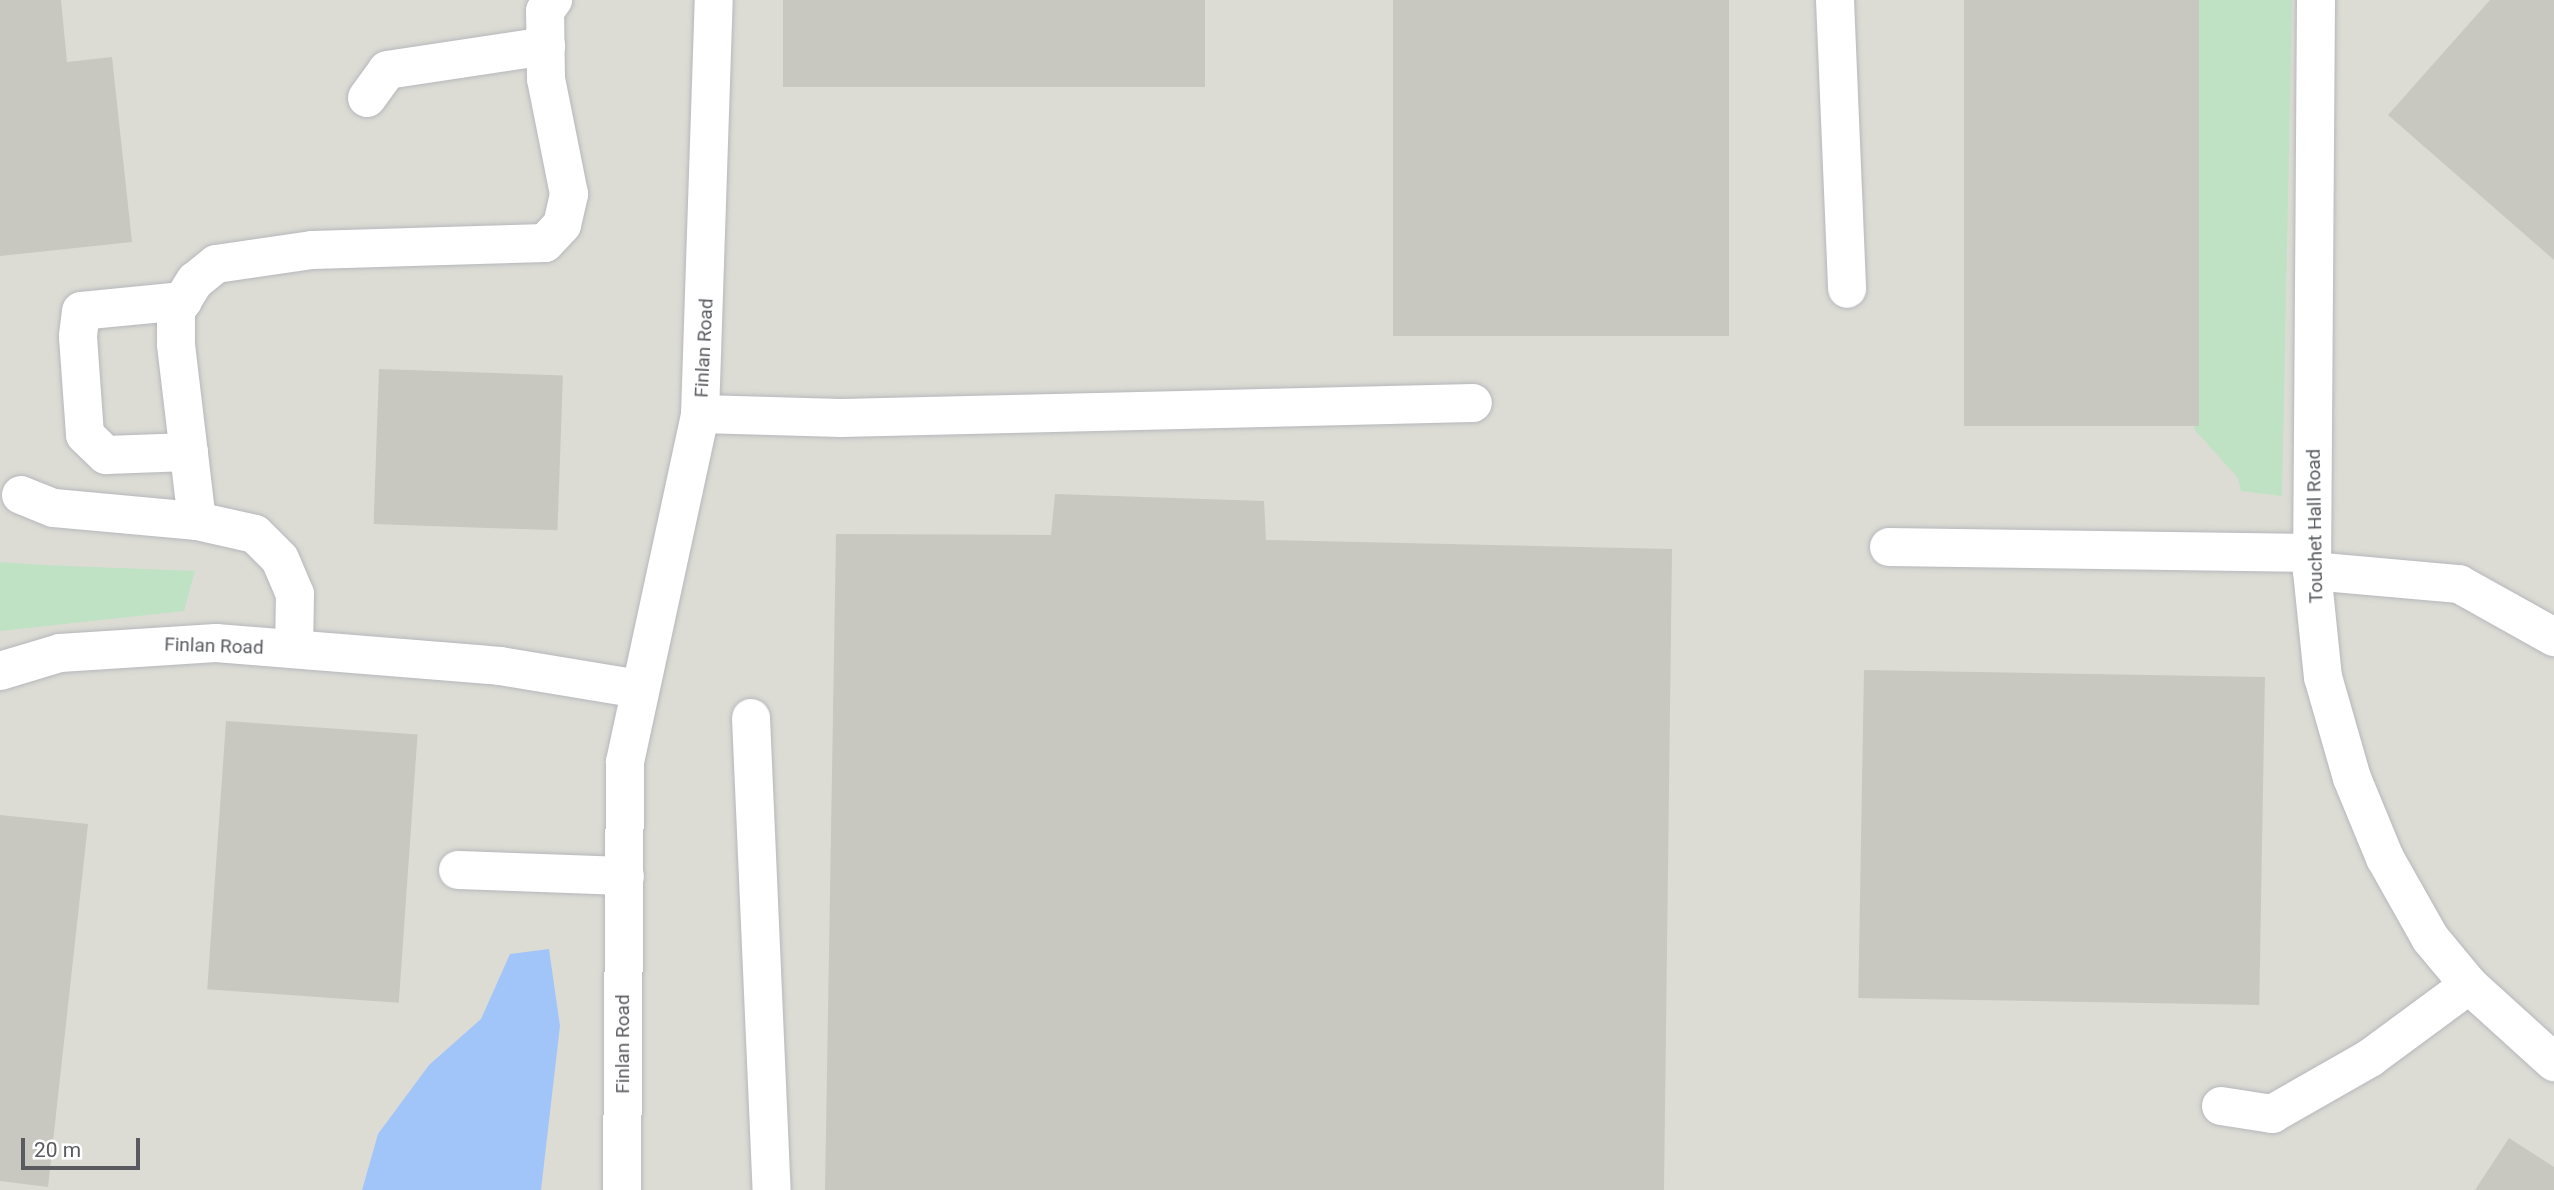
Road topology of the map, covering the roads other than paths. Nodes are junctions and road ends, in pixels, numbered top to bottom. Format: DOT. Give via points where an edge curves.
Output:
graph roads {
  1 [pos="553,0"];
  2 [pos="714,0"];
  3 [pos="1835,0"];
  4 [pos="2316,0"];
  5 [pos="546,46"];
  6 [pos="367,98"];
  7 [pos="1847,289"];
  8 [pos="183,301"];
  9 [pos="1473,403"];
  10 [pos="700,414"];
  11 [pos="188,452"];
  12 [pos="21,495"];
  13 [pos="197,521"];
  14 [pos="1889,547"];
  15 [pos="2312,562"];
  16 [pos="2554,637"];
  17 [pos="294,649"];
  18 [pos="0,671"];
  19 [pos="639,689"];
  20 [pos="751,718"];
  21 [pos="458,870"];
  22 [pos="625,876"];
  23 [pos="2469,985"];
  24 [pos="2554,1062"];
  25 [pos="2221,1106"];
  26 [pos="622,1190"];
  27 [pos="772,1190"];
  1 -- 5 [label="street" via="545,11"];
  2 -- 10 [label="street, Finlan Road"];
  3 -- 7 [label="street"];
  4 -- 15 [label="street, Touchet Hall Road"];
  5 -- 6 [label="street" via="387,70"];
  5 -- 8 [label="street" via="569,194 562,225 545,243 312,250 216,264"];
  8 -- 11 [label="street" via="176,344"];
  8 -- 11 [label="street" via="81,311 78,337 85,435 106,455"];
  9 -- 10 [label="street" via="841,418"];
  10 -- 19 [label="street, Finlan Road"];
  11 -- 13 [label="street"];
  12 -- 13 [label="street" via="54,508"];
  13 -- 17 [label="street" via="255,534 280,559 295,594"];
  14 -- 15 [label="street"];
  15 -- 16 [label="street" via="2459,584"];
  15 -- 23 [label="street, Touchet Hall Road" via="2323,677 2352,778 2385,858 2430,938"];
  17 -- 18 [label="street, Finlan Road" via="136,644 60,653"];
  17 -- 19 [label="street, Finlan Road" via="500,666"];
  19 -- 22 [label="street, Finlan Road" via="625,762"];
  20 -- 27 [label="street"];
  21 -- 22 [label="street"];
  22 -- 26 [label="street, Finlan Road"];
  23 -- 24 [label="street, Touchet Hall Road"];
  23 -- 25 [label="street" via="2370,1058 2272,1114"];
}
